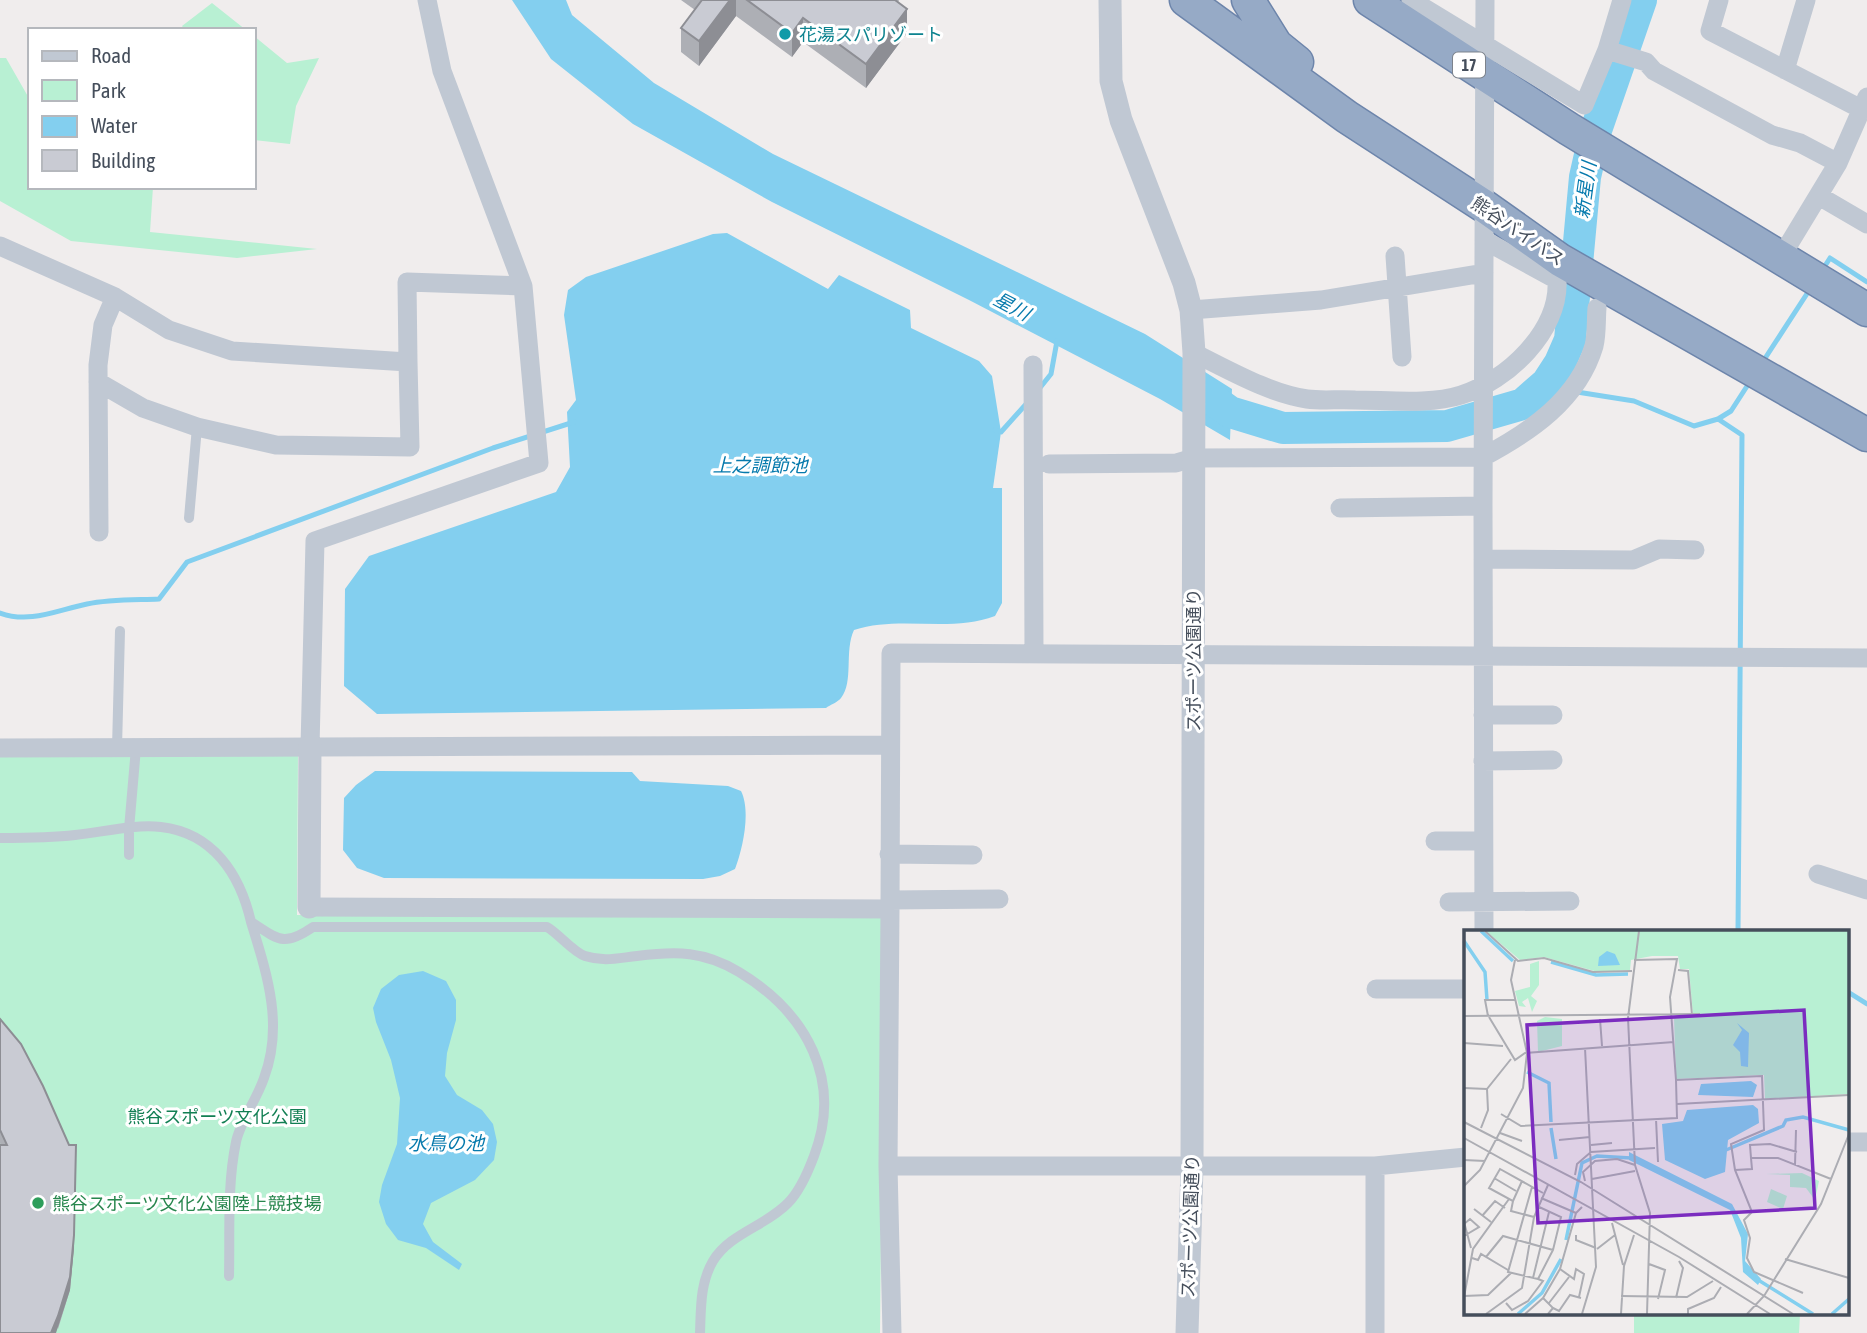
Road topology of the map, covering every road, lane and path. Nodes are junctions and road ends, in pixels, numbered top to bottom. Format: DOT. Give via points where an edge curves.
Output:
graph roads {
  1 [pos="427,0"];
  2 [pos="1110,0"];
  3 [pos="1186,0"];
  4 [pos="1248,0"];
  5 [pos="1370,0"];
  6 [pos="1411,0"];
  7 [pos="1485,0"];
  8 [pos="1622,0"];
  9 [pos="1719,0"];
  10 [pos="1806,0"];
  11 [pos="1608,50"];
  12 [pos="1485,60"];
  13 [pos="1785,70"];
  14 [pos="1865,104"];
  15 [pos="1363,127"];
  16 [pos="1838,163"];
  17 [pos="1819,195"];
  18 [pos="1484,206"];
  19 [pos="1867,224"];
  20 [pos="1484,240"];
  21 [pos="0,246"];
  22 [pos="1395,257"];
  23 [pos="1781,257"];
  24 [pos="1484,273"];
  25 [pos="523,286"];
  26 [pos="1397,287"];
  27 [pos="115,297"];
  28 [pos="1600,297"];
  29 [pos="1191,310"];
  30 [pos="1867,310"];
  31 [pos="1194,353"];
  32 [pos="1402,357"];
  33 [pos="408,362"];
  34 [pos="1033,365"];
  35 [pos="98,382"];
  36 [pos="1485,384"];
  37 [pos="197,426"];
  38 [pos="1867,435"];
  39 [pos="1193,452"];
  40 [pos="1483,457"];
  41 [pos="1049,464"];
  42 [pos="1483,506"];
  43 [pos="1340,508"];
  44 [pos="189,518"];
  45 [pos="99,532"];
  46 [pos="1695,550"];
  47 [pos="1483,559"];
  48 [pos="120,631"];
  49 [pos="1034,654"];
  50 [pos="1194,654"];
  51 [pos="1483,657"];
  52 [pos="1867,658"];
  53 [pos="1483,715"];
  54 [pos="1553,715"];
  55 [pos="889,745"];
  56 [pos="310,747"];
  57 [pos="0,748"];
  58 [pos="127,748"];
  59 [pos="1553,760"];
  60 [pos="1483,761"];
  61 [pos="129,829"];
  62 [pos="0,838"];
  63 [pos="1435,841"];
  64 [pos="1483,841"];
  65 [pos="129,855"];
  66 [pos="889,855"];
  67 [pos="973,855"];
  68 [pos="1818,874"];
  69 [pos="1867,890"];
  70 [pos="999,899"];
  71 [pos="1570,901"];
  72 [pos="1450,902"];
  73 [pos="1484,902"];
  74 [pos="890,904"];
  75 [pos="309,907"];
  76 [pos="251,922"];
  77 [pos="1484,930"];
  78 [pos="1376,989"];
  79 [pos="1464,989"];
  80 [pos="1464,1157"];
  81 [pos="888,1166"];
  82 [pos="1375,1166"];
  83 [pos="1192,1167"];
  84 [pos="229,1276"];
  85 [pos="700,1333"];
  86 [pos="892,1333"];
  87 [pos="1187,1333"];
  88 [pos="1375,1333"];
  1 -- 25 [label="street" via="442,71"];
  2 -- 29 [label="street, スポーツ公園通り" via="1111,81 1121,120"];
  3 -- 15 [label="highway, 熊谷バイパス"];
  4 -- 15 [label="highway" via="1276,45 1356,107"];
  5 -- 12 [label="highway, 17"];
  6 -- 12 [label="street"];
  7 -- 12 [label="street"];
  8 -- 11 [label="street"];
  9 -- 13 [label="street" via="1710,31"];
  10 -- 13 [label="street"];
  11 -- 12 [label="street" via="1584,105"];
  11 -- 16 [label="street" via="1646,62 1654,71 1772,135 1800,143"];
  12 -- 18 [label="street"];
  12 -- 23 [label="highway, 17" via="1569,129"];
  13 -- 14 [label="street"];
  14 -- 16 [label="street"];
  15 -- 18 [label="highway, 熊谷バイパス"];
  16 -- 17 [label="street"];
  17 -- 19 [label="street"];
  17 -- 23 [label="street"];
  18 -- 20 [label="street"];
  18 -- 28 [label="highway, 熊谷バイパス" via="1560,260"];
  20 -- 24 [label="street"];
  20 -- 36 [label="street" via="1557,280 1558,296 1546,328 1526,354"];
  21 -- 27 [label="street"];
  22 -- 26 [label="street"];
  23 -- 30 [label="highway, 17"];
  24 -- 26 [label="street"];
  24 -- 36 [label="street"];
  25 -- 33 [label="street" via="407,282"];
  25 -- 56 [label="street" via="539,463 315,541"];
  26 -- 29 [label="street" via="1321,300"];
  26 -- 32 [label="street"];
  27 -- 33 [label="street" via="169,330 232,351"];
  27 -- 35 [label="street" via="103,325"];
  28 -- 38 [label="highway, 熊谷バイパス" via="1757,373"];
  28 -- 40 [label="street" via="1594,345 1579,380 1564,400 1519,438"];
  29 -- 31 [label="street, スポーツ公園通り"];
  31 -- 36 [label="street" via="1282,393 1308,399 1417,401 1461,395"];
  31 -- 39 [label="street, スポーツ公園通り"];
  33 -- 37 [label="street" via="410,447 276,445"];
  34 -- 49 [label="street"];
  35 -- 37 [label="street" via="143,408"];
  35 -- 45 [label="street"];
  36 -- 40 [label="street"];
  37 -- 44 [label="lane"];
  39 -- 40 [label="street"];
  39 -- 41 [label="street" via="1176,463"];
  39 -- 50 [label="street, スポーツ公園通り"];
  40 -- 42 [label="street"];
  42 -- 43 [label="street"];
  42 -- 47 [label="street"];
  46 -- 47 [label="street" via="1659,549 1633,561"];
  47 -- 51 [label="street"];
  48 -- 58 [label="lane"];
  49 -- 50 [label="street"];
  49 -- 55 [label="street" via="891,653"];
  50 -- 51 [label="street"];
  50 -- 83 [label="street, スポーツ公園通り"];
  51 -- 52 [label="street"];
  51 -- 53 [label="street"];
  53 -- 54 [label="street"];
  53 -- 60 [label="street"];
  55 -- 56 [label="street"];
  55 -- 66 [label="street"];
  56 -- 58 [label="street"];
  56 -- 75 [label="street"];
  57 -- 58 [label="street"];
  58 -- 61 [label="lane"];
  59 -- 60 [label="street"];
  60 -- 64 [label="street"];
  61 -- 62 [label="lane"];
  61 -- 65 [label="lane"];
  61 -- 76 [label="lane" via="183,831 200,841 229,865"];
  63 -- 64 [label="street"];
  64 -- 73 [label="street"];
  66 -- 67 [label="street"];
  66 -- 74 [label="street"];
  68 -- 69 [label="street"];
  70 -- 74 [label="street"];
  71 -- 73 [label="street"];
  72 -- 73 [label="street"];
  73 -- 77 [label="street"];
  74 -- 75 [label="street"];
  74 -- 81 [label="street"];
  76 -- 84 [label="lane" via="274,1009 272,1047 265,1076 237,1138"];
  76 -- 85 [label="lane" via="291,940 313,927 547,927 582,955 593,958 612,961 687,952 719,961 790,1012 818,1062 824,1087 825,1116 819,1143 789,1202 726,1244 714,1259 702,1288"];
  78 -- 79 [label="street"];
  80 -- 82 [label="street"];
  81 -- 83 [label="street"];
  81 -- 86 [label="street"];
  82 -- 83 [label="street"];
  82 -- 88 [label="street"];
  83 -- 87 [label="street, スポーツ公園通り"];
}
